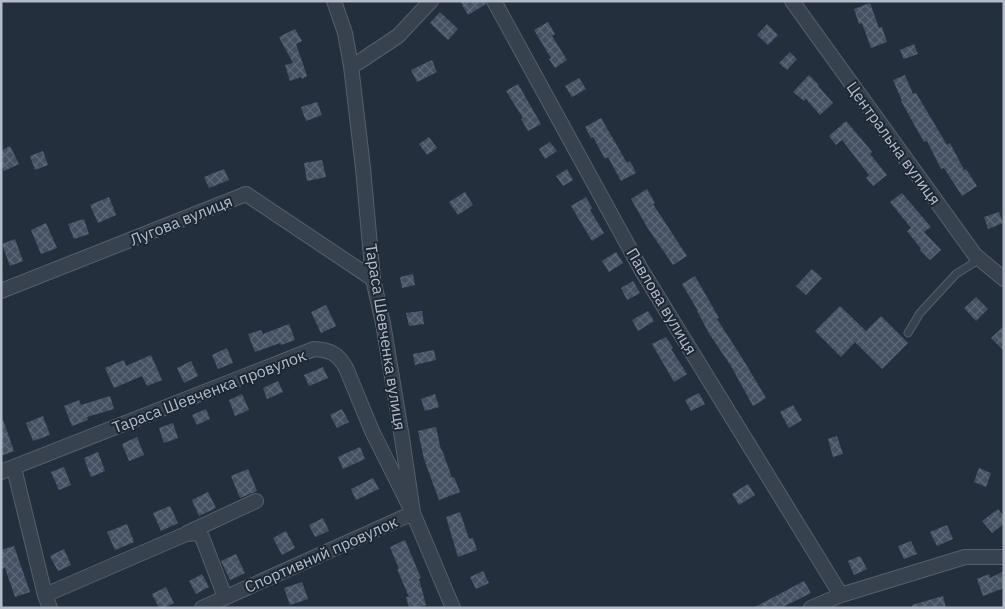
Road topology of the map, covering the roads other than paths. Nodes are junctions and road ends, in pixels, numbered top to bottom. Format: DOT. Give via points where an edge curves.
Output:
graph roads {
  1 [pos="334,1"];
  2 [pos="431,1"];
  3 [pos="494,1"];
  4 [pos="792,1"];
  5 [pos="350,66"];
  6 [pos="980,259"];
  7 [pos="373,279"];
  8 [pos="1004,279"];
  9 [pos="1,292"];
  10 [pos="908,333"];
  11 [pos="7,470"];
  12 [pos="256,501"];
  13 [pos="413,513"];
  14 [pos="186,534"];
  15 [pos="1004,557"];
  16 [pos="841,594"];
  17 [pos="225,597"];
  18 [pos="48,601"];
  19 [pos="202,608"];
  20 [pos="453,608"];
  21 [pos="811,608"];
  1 -- 5 [label="street, Тараса Шевченка вулиця" via="345,33"];
  2 -- 5 [label="street" via="398,36"];
  3 -- 16 [label="street, Павлова вулиця" via="642,271"];
  4 -- 6 [label="street, Центральна вулиця"];
  5 -- 7 [label="street, Тараса Шевченка вулиця" via="364,168"];
  6 -- 8 [label="street, Центральна вулиця"];
  6 -- 10 [label="lane" via="956,274 920,313"];
  7 -- 9 [label="street, Лугова вулиця" via="246,194"];
  7 -- 13 [label="street, Тараса Шевченка вулиця"];
  11 -- 13 [label="street, Тараса Шевченка провулок" via="314,349 331,352 340,358"];
  11 -- 18 [label="street"];
  12 -- 14 [label="street"];
  13 -- 17 [label="street, Спортивний провулок"];
  13 -- 20 [label="street, Тараса Шевченка вулиця"];
  14 -- 17 [label="street" via="197,533 202,537"];
  14 -- 18 [label="street"];
  15 -- 16 [label="street" via="965,557"];
  16 -- 21 [label="street"];
  17 -- 19 [label="street, Спортивний провулок"];
}
